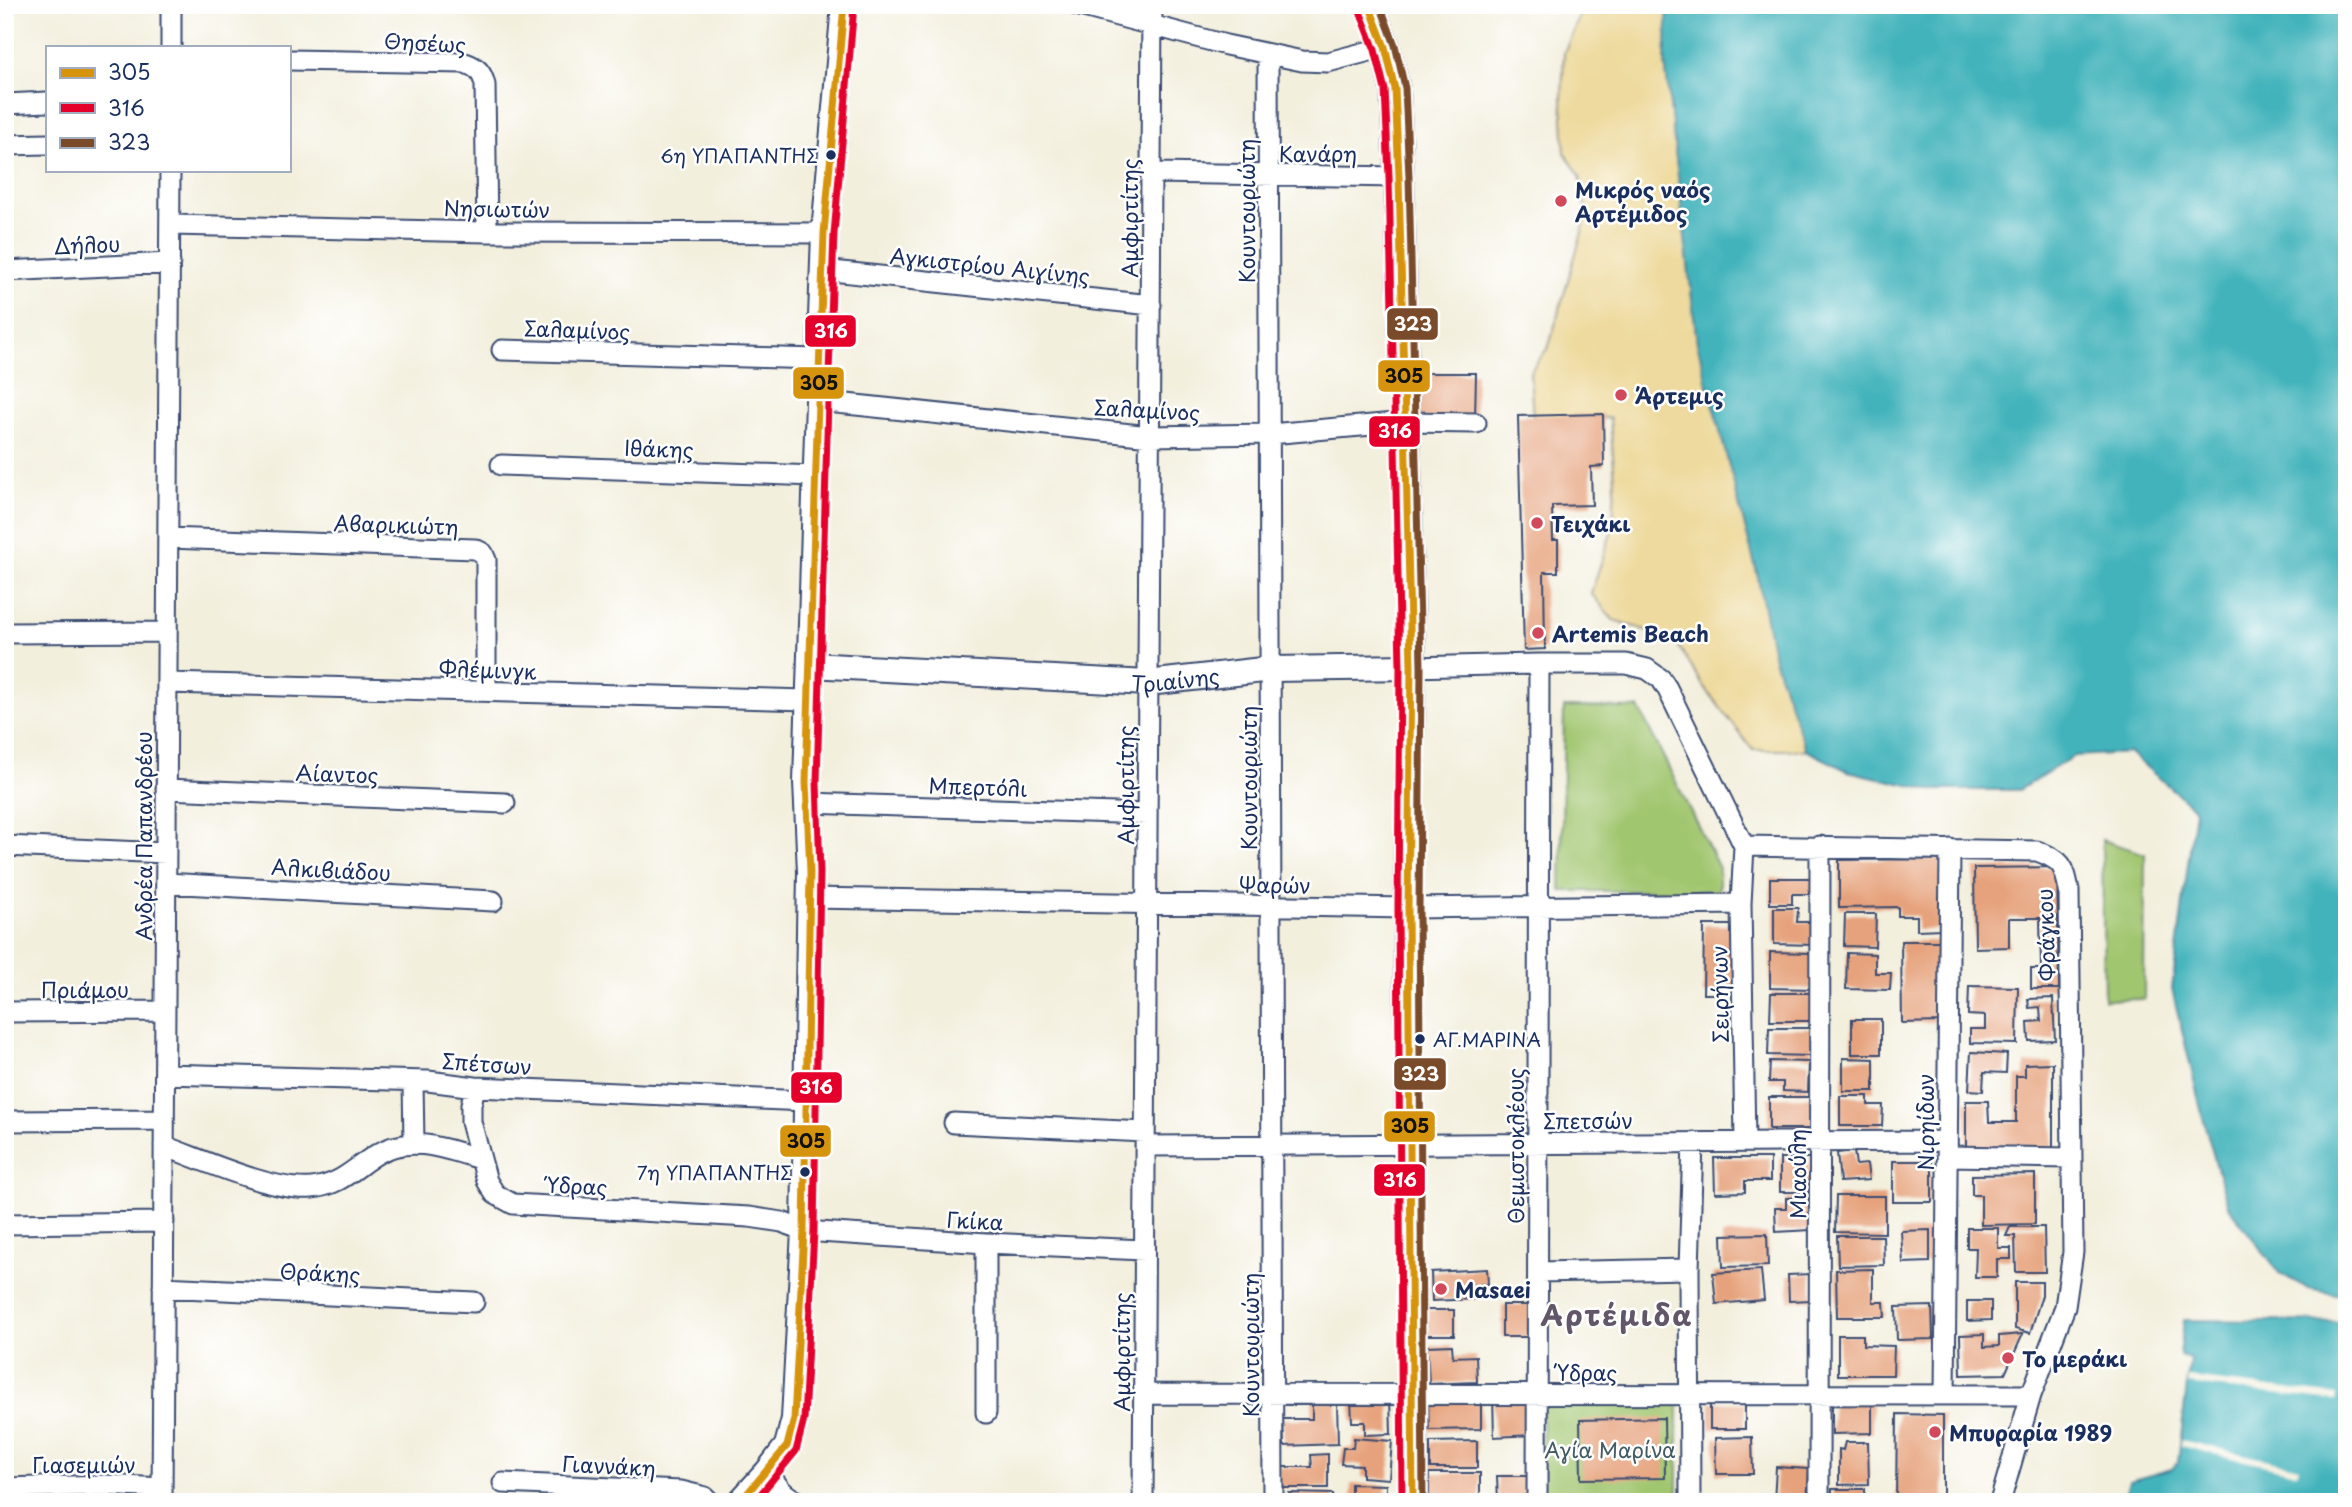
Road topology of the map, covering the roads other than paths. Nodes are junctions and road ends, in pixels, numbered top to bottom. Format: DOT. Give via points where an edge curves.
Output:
graph roads {
  1 [pos="171,5"];
  2 [pos="844,5"];
  3 [pos="1076,5"];
  4 [pos="1152,5"];
  5 [pos="1369,5"];
  6 [pos="1153,26"];
  7 [pos="171,46"];
  8 [pos="1385,47"];
  9 [pos="1268,54"];
  10 [pos="290,60"];
  11 [pos="46,102"];
  12 [pos="5,104"];
  13 [pos="46,144"];
  14 [pos="5,145"];
  15 [pos="170,172"];
  16 [pos="1152,173"];
  17 [pos="1269,176"];
  18 [pos="1399,177"];
  19 [pos="170,225"];
  20 [pos="487,232"];
  21 [pos="824,233"];
  22 [pos="170,264"];
  23 [pos="823,270"];
  24 [pos="5,271"];
  25 [pos="1151,305"];
  26 [pos="502,350"];
  27 [pos="820,359"];
  28 [pos="818,401"];
  29 [pos="1406,422"];
  30 [pos="1476,423"];
  31 [pos="1270,434"];
  32 [pos="1150,436"];
  33 [pos="501,465"];
  34 [pos="816,476"];
  35 [pos="168,538"];
  36 [pos="167,632"];
  37 [pos="5,634"];
  38 [pos="1539,664"];
  39 [pos="810,665"];
  40 [pos="1411,667"];
  41 [pos="1271,669"];
  42 [pos="167,682"];
  43 [pos="1148,683"];
  44 [pos="486,691"];
  45 [pos="807,700"];
  46 [pos="166,789"];
  47 [pos="505,803"];
  48 [pos="807,803"];
  49 [pos="1147,814"];
  50 [pos="5,846"];
  51 [pos="1744,846"];
  52 [pos="1820,846"];
  53 [pos="1950,849"];
  54 [pos="166,853"];
  55 [pos="166,883"];
  56 [pos="809,898"];
  57 [pos="493,901"];
  58 [pos="1741,904"];
  59 [pos="1147,905"];
  60 [pos="1271,906"];
  61 [pos="1538,906"];
  62 [pos="1408,908"];
  63 [pos="5,1012"];
  64 [pos="165,1012"];
  65 [pos="165,1074"];
  66 [pos="413,1081"];
  67 [pos="475,1087"];
  68 [pos="806,1101"];
  69 [pos="164,1120"];
  70 [pos="5,1121"];
  71 [pos="954,1123"];
  72 [pos="1145,1139"];
  73 [pos="1693,1142"];
  74 [pos="1745,1142"];
  75 [pos="1820,1142"];
  76 [pos="1538,1143"];
  77 [pos="414,1144"];
  78 [pos="1409,1144"];
  79 [pos="164,1146"];
  80 [pos="1272,1146"];
  81 [pos="1947,1149"];
  82 [pos="2071,1158"];
  83 [pos="480,1159"];
  84 [pos="164,1222"];
  85 [pos="5,1224"];
  86 [pos="804,1231"];
  87 [pos="986,1243"];
  88 [pos="1144,1250"];
  89 [pos="1689,1269"];
  90 [pos="1538,1272"];
  91 [pos="163,1287"];
  92 [pos="474,1302"];
  93 [pos="1143,1394"];
  94 [pos="1273,1394"];
  95 [pos="1413,1395"];
  96 [pos="1538,1395"];
  97 [pos="1689,1395"];
  98 [pos="1819,1395"];
  99 [pos="1945,1395"];
  100 [pos="2031,1395"];
  101 [pos="986,1413"];
  102 [pos="768,1471"];
  103 [pos="503,1483"];
  104 [pos="5,1488"];
  105 [pos="162,1495"];
  106 [pos="710,1502"];
  107 [pos="740,1502"];
  108 [pos="800,1502"];
  109 [pos="1143,1502"];
  110 [pos="1273,1502"];
  111 [pos="1413,1502"];
  112 [pos="1537,1502"];
  113 [pos="1690,1502"];
  114 [pos="1819,1502"];
  115 [pos="2000,1502"];
  1 -- 7 [label="street"];
  2 -- 21 [label="street"];
  3 -- 6 [label="street"];
  4 -- 6 [label="street, Αμφιρτίτης"];
  5 -- 8 [label="main road"];
  6 -- 9 [label="street"];
  6 -- 16 [label="street, Αμφιρτίτης"];
  8 -- 9 [label="street" via="1328,62"];
  8 -- 18 [label="main road" via="1395,89"];
  9 -- 17 [label="street, Κουντουριώτη"];
  10 -- 20 [label="street, Θησέως" via="465,63 480,70 485,85"];
  11 -- 12 [label="street"];
  13 -- 14 [label="street"];
  15 -- 19 [label="street, Ανδρέα Παπανδρέου"];
  16 -- 17 [label="street, Κανάρη"];
  16 -- 25 [label="street, Αμφιρτίτης"];
  17 -- 18 [label="street, Κανάρη"];
  17 -- 31 [label="street, Κουντουριώτη"];
  18 -- 29 [label="main road"];
  19 -- 20 [label="street, Νησιωτών"];
  19 -- 22 [label="street, Ανδρέα Παπανδρέου"];
  20 -- 21 [label="street, Νησιωτών"];
  21 -- 23 [label="street"];
  22 -- 24 [label="street, Δήλου"];
  22 -- 35 [label="street, Ανδρέα Παπανδρέου"];
  23 -- 25 [label="street, Αγκιστρίου Αιγίνης"];
  23 -- 27 [label="street"];
  25 -- 32 [label="street, Αμφιρτίτης"];
  26 -- 27 [label="street, Σαλαμίνος"];
  27 -- 28 [label="street"];
  28 -- 32 [label="street, Σαλαμίνος"];
  28 -- 34 [label="street"];
  29 -- 30 [label="street, Σαλαμίνος"];
  29 -- 31 [label="street, Σαλαμίνος"];
  29 -- 40 [label="main road"];
  31 -- 32 [label="street, Σαλαμίνος"];
  31 -- 41 [label="street, Κουντουριώτη"];
  32 -- 43 [label="street, Αμφιρτίτης"];
  33 -- 34 [label="street, Ιθάκης"];
  34 -- 39 [label="street"];
  35 -- 36 [label="street, Ανδρέα Παπανδρέου"];
  35 -- 44 [label="street, Αβαρικιώτη" via="483,553"];
  36 -- 37 [label="street"];
  36 -- 42 [label="street, Ανδρέα Παπανδρέου"];
  38 -- 40 [label="street, Τριαίνης"];
  38 -- 51 [label="street" via="1637,665 1661,679"];
  38 -- 61 [label="street, Θεμιστοκλέους"];
  39 -- 43 [label="street, Τριαίνης"];
  39 -- 45 [label="street"];
  40 -- 41 [label="street, Τριαίνης"];
  40 -- 62 [label="main road"];
  41 -- 43 [label="street, Τριαίνης"];
  41 -- 60 [label="street, Κουντουριώτη"];
  42 -- 44 [label="street, Φλέμινγκ"];
  42 -- 46 [label="street, Ανδρέα Παπανδρέου"];
  43 -- 49 [label="street, Αμφιρτίτης"];
  44 -- 45 [label="street, Φλέμινγκ"];
  45 -- 48 [label="street"];
  46 -- 47 [label="street, Αίαντος"];
  46 -- 54 [label="street, Ανδρέα Παπανδρέου"];
  48 -- 49 [label="street, Μπερτόλι"];
  48 -- 56 [label="street"];
  49 -- 59 [label="street, Αμφιρτίτης"];
  50 -- 54 [label="street"];
  51 -- 52 [label="street, Φράγκου"];
  51 -- 58 [label="street, Σειρήνων"];
  52 -- 53 [label="street, Φράγκου"];
  52 -- 75 [label="street, Μιαούλη"];
  53 -- 81 [label="street, Νιρηίδων"];
  53 -- 82 [label="street, Φράγκου" via="2037,851 2055,858 2065,871 2069,890"];
  54 -- 55 [label="street, Ανδρέα Παπανδρέου"];
  55 -- 57 [label="street, Αλκιβιάδου"];
  55 -- 64 [label="street, Ανδρέα Παπανδρέου"];
  56 -- 59 [label="street, Ψαρών"];
  56 -- 68 [label="street"];
  58 -- 61 [label="street, Ψαρών"];
  58 -- 74 [label="street, Σειρήνων"];
  59 -- 60 [label="street, Ψαρών"];
  59 -- 72 [label="street, Αμφιρτίτης"];
  60 -- 62 [label="street, Ψαρών"];
  60 -- 80 [label="street, Κουντουριώτη"];
  61 -- 62 [label="street, Ψαρών"];
  61 -- 76 [label="street, Θεμιστοκλέους"];
  62 -- 78 [label="main road"];
  63 -- 64 [label="street, Πριάμου"];
  64 -- 65 [label="street, Ανδρέα Παπανδρέου"];
  65 -- 66 [label="street, Σπέτσων"];
  65 -- 69 [label="street, Ανδρέα Παπανδρέου"];
  66 -- 67 [label="street, Σπέτσων"];
  66 -- 77 [label="street"];
  67 -- 68 [label="street, Σπέτσων"];
  67 -- 83 [label="street" via="471,1122"];
  68 -- 86 [label="street"];
  69 -- 70 [label="street"];
  69 -- 79 [label="street, Ανδρέα Παπανδρέου"];
  71 -- 72 [label="street, Σπετσών"];
  72 -- 80 [label="street, Σπετσών"];
  72 -- 88 [label="street, Αμφιρτίτης"];
  73 -- 74 [label="street, Σπετσών"];
  73 -- 76 [label="street, Σπετσών"];
  73 -- 89 [label="street"];
  74 -- 75 [label="street, Σπετσών"];
  75 -- 81 [label="street, Σπετσών"];
  75 -- 98 [label="street, Μιαούλη"];
  76 -- 78 [label="street, Σπετσών"];
  76 -- 90 [label="street, Θεμιστοκλέους"];
  77 -- 79 [label="street" via="390,1148 337,1182 312,1188 259,1180"];
  77 -- 83 [label="street" via="437,1145"];
  78 -- 80 [label="street, Σπετσών"];
  78 -- 95 [label="main road"];
  79 -- 84 [label="street, Ανδρέα Παπανδρέου"];
  80 -- 94 [label="street, Κουντουριώτη"];
  81 -- 82 [label="street, Σπετσών"];
  81 -- 99 [label="street, Νιρηίδων"];
  82 -- 100 [label="street, Φράγκου" via="2073,1252 2065,1307"];
  83 -- 86 [label="street, Ύδρας" via="495,1194 513,1204 749,1217"];
  84 -- 85 [label="street"];
  84 -- 91 [label="street, Ανδρέα Παπανδρέου"];
  86 -- 87 [label="street, Γκίκα"];
  86 -- 102 [label="street" via="794,1419 787,1446"];
  87 -- 88 [label="street, Γκίκα"];
  87 -- 101 [label="street"];
  88 -- 93 [label="street, Αμφιρτίτης"];
  89 -- 90 [label="street"];
  89 -- 97 [label="street"];
  90 -- 96 [label="street, Θεμιστοκλέους"];
  91 -- 92 [label="street, Θράκης"];
  91 -- 105 [label="street, Ανδρέα Παπανδρέου"];
  93 -- 94 [label="street, Ύδρας"];
  93 -- 109 [label="street, Αμφιρτίτης"];
  94 -- 95 [label="street, Ύδρας"];
  94 -- 110 [label="street, Κουντουριώτη"];
  95 -- 96 [label="street, Ύδρας"];
  95 -- 111 [label="main road"];
  96 -- 97 [label="street, Ύδρας"];
  96 -- 112 [label="street, Θεμιστοκλέους"];
  97 -- 98 [label="street, Ύδρας"];
  97 -- 113 [label="street"];
  98 -- 99 [label="street, Ύδρας"];
  98 -- 114 [label="street, Μιαούλη"];
  99 -- 100 [label="street, Ύδρας"];
  100 -- 115 [label="street, Φράγκου"];
  102 -- 107 [label="street"];
  102 -- 108 [label="street" via="786,1496"];
  103 -- 106 [label="street, Γιαννάκη" via="681,1491"];
  104 -- 105 [label="street, Γιασεμιών" via="105,1485"];
}
